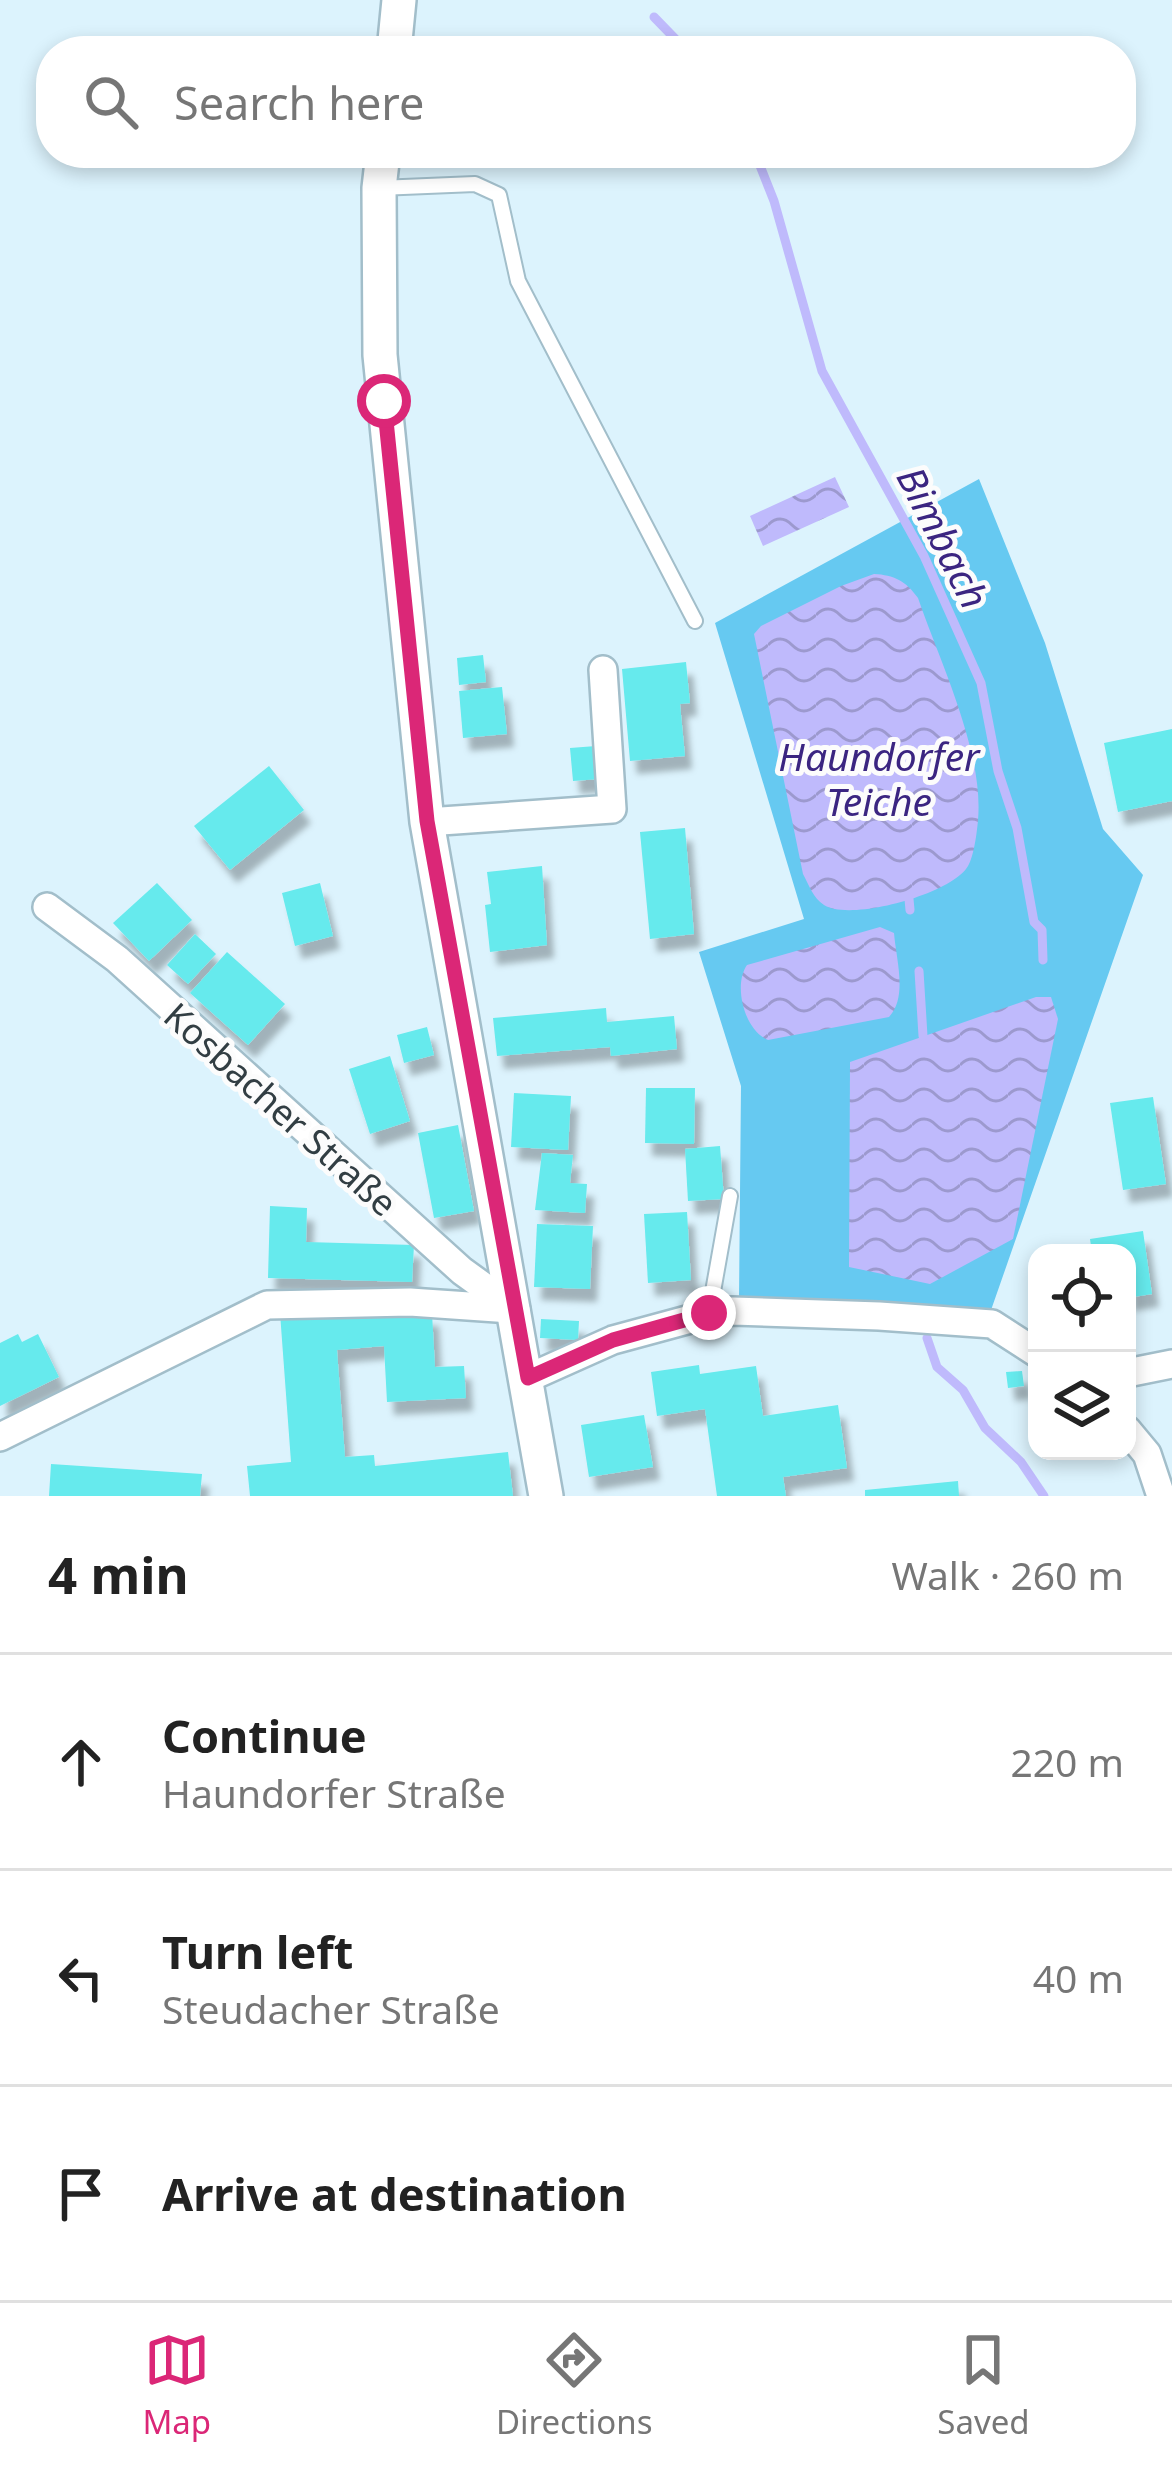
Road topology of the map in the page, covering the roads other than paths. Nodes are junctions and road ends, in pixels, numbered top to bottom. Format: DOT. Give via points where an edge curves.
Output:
graph roads {
  1 [pos="399,0"];
  2 [pos="395,36"];
  3 [pos="381,168"];
  4 [pos="379,188"];
  5 [pos="694,621"];
  6 [pos="603,670"];
  7 [pos="427,821"];
  8 [pos="47,907"];
  9 [pos="730,1196"];
  10 [pos="516,1310"];
  11 [pos="709,1313"];
  12 [pos="1035,1352"];
  13 [pos="1172,1364"];
  14 [pos="1136,1371"];
  15 [pos="528,1378"];
  16 [pos="3,1434"];
  17 [pos="1136,1441"];
  18 [pos="546,1496"];
  19 [pos="1161,1496"];
  1 -- 2 [label="street"];
  3 -- 4 [label="street"];
  4 -- 5 [label="lane" via="476,184 499,195 518,281"];
  4 -- 7 [label="street" via="380,355"];
  6 -- 7 [label="street" via="612,809"];
  7 -- 10 [label="street"];
  8 -- 10 [label="street, Kosbacher Straße" via="117,959 462,1271"];
  9 -- 11 [label="lane"];
  10 -- 15 [label="street"];
  10 -- 16 [label="street" via="267,1305"];
  11 -- 12 [label="street" via="992,1324"];
  11 -- 15 [label="street" via="613,1340"];
  13 -- 14 [label="street"];
  15 -- 18 [label="street"];
  17 -- 19 [label="street"];
}
